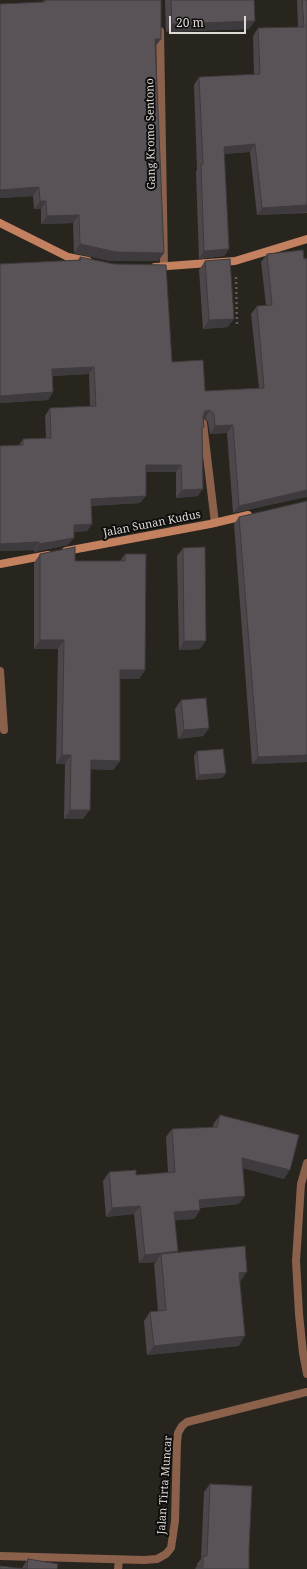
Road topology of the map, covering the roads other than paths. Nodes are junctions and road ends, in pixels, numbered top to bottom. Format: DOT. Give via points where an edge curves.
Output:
graph roads {
  1 [pos="160,24"];
  2 [pos="0,223"];
  3 [pos="307,239"];
  4 [pos="95,263"];
  5 [pos="164,267"];
  6 [pos="145,268"];
  7 [pos="203,423"];
  8 [pos="256,514"];
  9 [pos="215,523"];
  10 [pos="0,564"];
  11 [pos="0,671"];
  12 [pos="4,730"];
  13 [pos="307,1163"];
  14 [pos="303,1314"];
  15 [pos="307,1374"];
  16 [pos="307,1392"];
  17 [pos="0,1556"];
  18 [pos="119,1560"];
  19 [pos="118,1569"];
  1 -- 5 [label="street, Gang Kromo Sentono"];
  2 -- 4 [label="street" via="68,257"];
  3 -- 5 [label="street" via="235,261"];
  5 -- 6 [label="street"];
  7 -- 9 [label="street"];
  8 -- 9 [label="street, Jalan Sunan Kudus"];
  9 -- 10 [label="street, Jalan Sunan Kudus"];
  11 -- 12 [label="street"];
  13 -- 14 [label="street" via="301,1184 296,1261"];
  14 -- 15 [label="street" via="303,1353"];
  16 -- 18 [label="street, Jalan Tirta Muncar" via="187,1422 182,1426 177,1442 175,1521 171,1548 157,1559"];
  17 -- 18 [label="street, Jalan Tirta Muncar"];
  18 -- 19 [label="street"];
}
